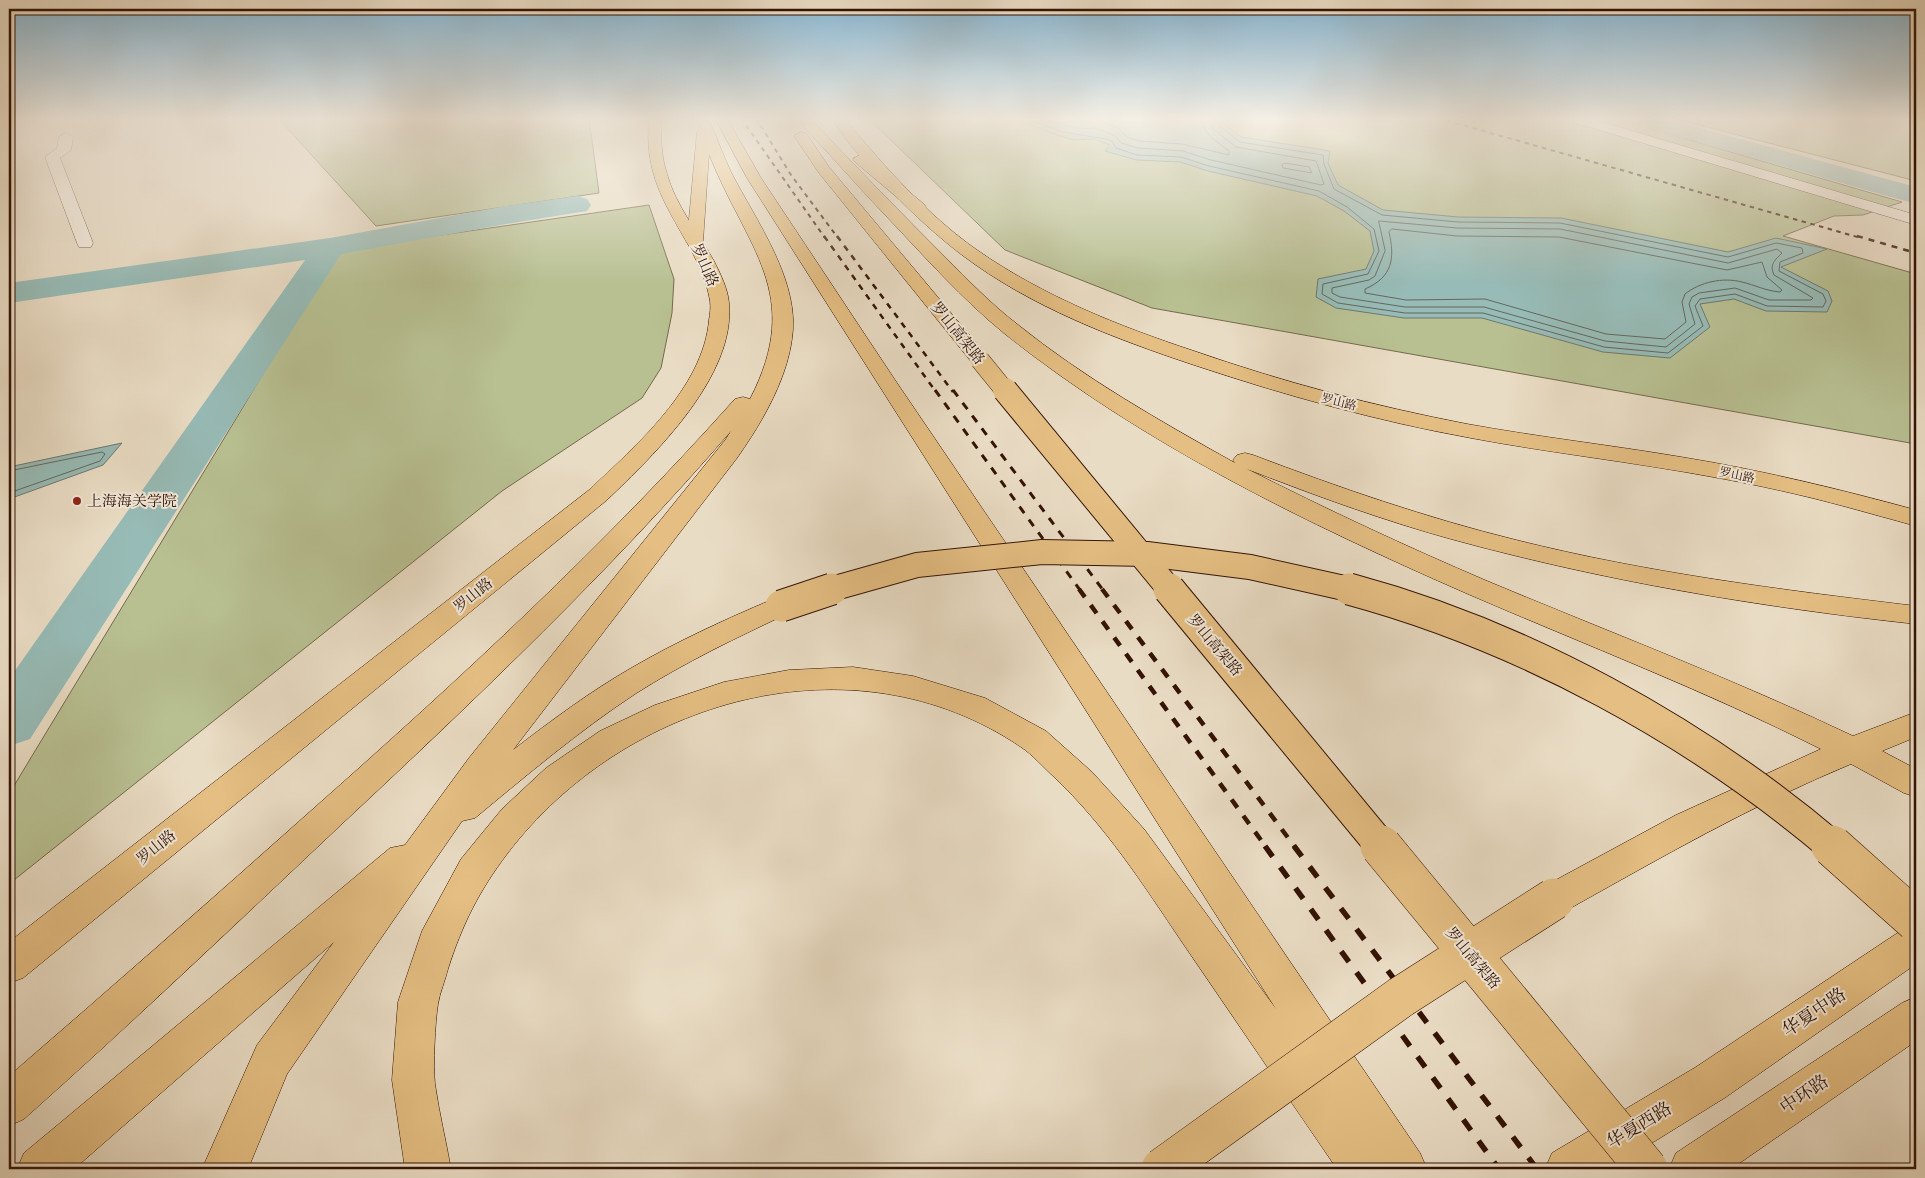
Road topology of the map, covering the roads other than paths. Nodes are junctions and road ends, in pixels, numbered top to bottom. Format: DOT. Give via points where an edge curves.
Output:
graph roads {
  1 [pos="58,173"];
  2 [pos="660,173"];
  3 [pos="700,173"];
  4 [pos="724,173"];
  5 [pos="751,173"];
  6 [pos="826,173"];
  7 [pos="856,173"];
  8 [pos="878,173"];
  9 [pos="887,173"];
  10 [pos="1759,173"];
  11 [pos="918,207"];
  12 [pos="1916,220"];
  13 [pos="695,241"];
  14 [pos="85,243"];
  15 [pos="1066,368"];
  16 [pos="717,450"];
  17 [pos="1916,518"];
  18 [pos="1916,615"];
  19 [pos="1916,724"];
  20 [pos="1916,784"];
  21 [pos="1916,921"];
  22 [pos="1916,942"];
  23 [pos="9,965"];
  24 [pos="1916,1017"];
  25 [pos="1711,1082"];
  26 [pos="9,1104"];
  27 [pos="40,1169"];
  28 [pos="225,1169"];
  29 [pos="428,1169"];
  30 [pos="1162,1169"];
  31 [pos="1364,1169"];
  32 [pos="1404,1169"];
  33 [pos="1568,1169"];
  34 [pos="1647,1169"];
  35 [pos="1692,1169"];
  1 -- 14 [label="street"];
  2 -- 13 [label="main road, 罗山路"];
  3 -- 13 [label="main road"];
  4 -- 16 [label="main road" via="772,270 783,308 783,328 780,348 759,402"];
  5 -- 32 [label="main road, bridge"];
  6 -- 34 [label="main road, 罗山高架路, bridge"];
  7 -- 15 [label="main road" via="980,302"];
  8 -- 11 [label="main road"];
  9 -- 11 [label="main road, 罗山路"];
  10 -- 12 [label="street"];
  11 -- 17 [label="main road, 罗山路" via="968,251 1022,286 1104,324 1237,373 1434,424 1712,470"];
  13 -- 23 [label="main road, 罗山路" via="713,274 718,296 718,332 701,378 649,447 598,495"];
  15 -- 18 [label="main road" via="1127,404 1240,459 1459,533 1662,580 1827,606"];
  15 -- 20 [label="main road" via="1176,438 1280,496 1478,587 1796,722"];
  16 -- 26 [label="main road" via="413,738 115,1012"];
  16 -- 28 [label="main road" via="481,767 272,1060"];
  19 -- 30 [label="main road, bridge" via="1803,770 1706,817 1554,899 1401,997"];
  21 -- 27 [label="main road, bridge" via="1802,822 1728,767 1585,681 1448,620 1346,587 1228,562 1145,553 1077,552 1010,554 934,562 858,581 781,606 702,642 624,686 540,746 453,816"];
  22 -- 25 [label="main road, 华夏中路"];
  24 -- 35 [label="main road, 中环路"];
  25 -- 33 [label="main road, 华夏西路"];
  29 -- 31 [label="main road" via="413,1080 418,1002 441,931 474,870 514,819 558,777 611,740 666,713 724,693 789,680 852,678 914,687 974,706 1035,740 1080,781 1132,839"];
}
